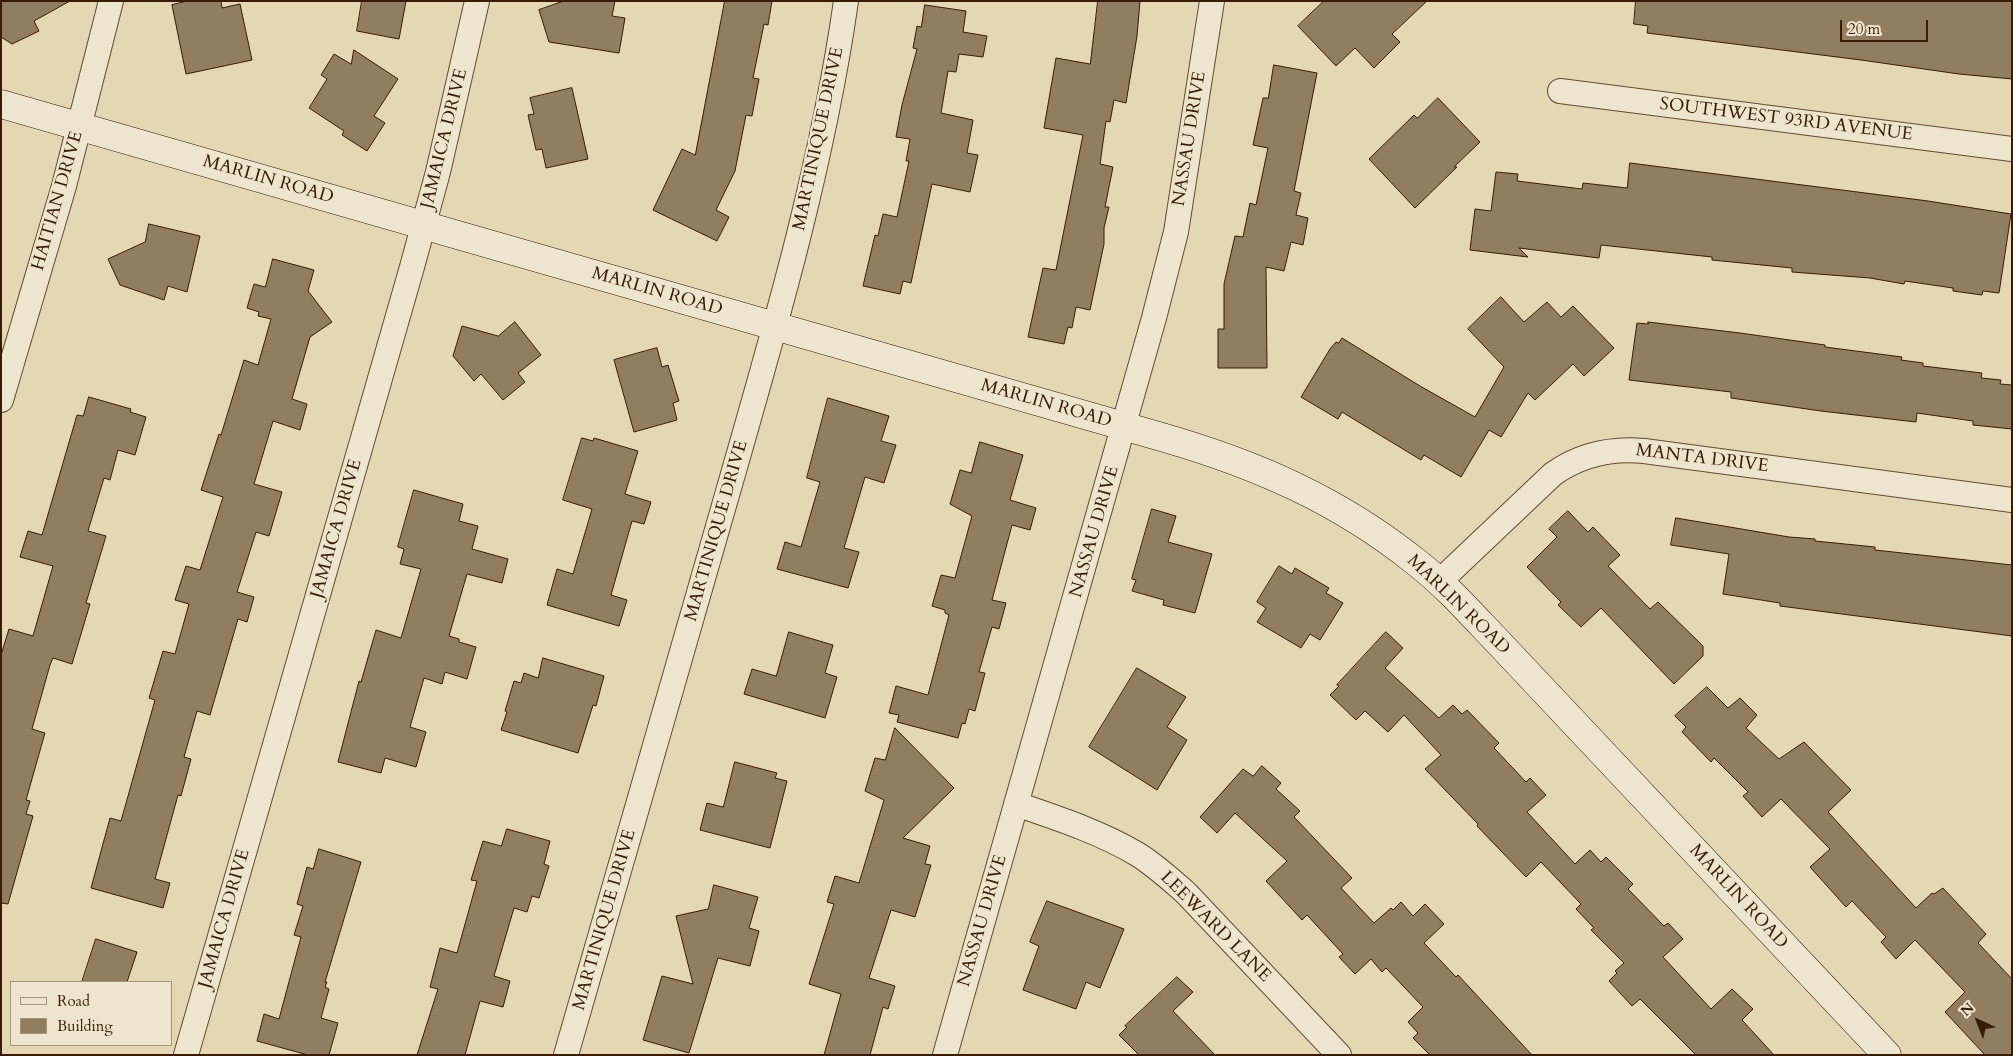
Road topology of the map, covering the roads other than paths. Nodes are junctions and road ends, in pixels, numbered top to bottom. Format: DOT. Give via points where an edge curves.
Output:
graph roads {
  1 [pos="111,1"];
  2 [pos="477,1"];
  3 [pos="846,1"];
  4 [pos="1212,1"];
  5 [pos="1560,91"];
  6 [pos="1,104"];
  7 [pos="80,126"];
  8 [pos="2012,149"];
  9 [pos="424,225"];
  10 [pos="774,326"];
  11 [pos="1,400"];
  12 [pos="1125,426"];
  13 [pos="2012,500"];
  14 [pos="1439,582"];
  15 [pos="1016,804"];
  16 [pos="186,1055"];
  17 [pos="566,1055"];
  18 [pos="945,1055"];
  19 [pos="1339,1055"];
  20 [pos="1887,1055"];
  1 -- 7 [label="street, HAITIAN DRIVE"];
  2 -- 9 [label="street, JAMAICA DRIVE"];
  3 -- 10 [label="street, MARTINIQUE DRIVE" via="829,110"];
  4 -- 12 [label="street, NASSAU DRIVE" via="1176,232"];
  5 -- 8 [label="street, SOUTHWEST 93RD AVENUE"];
  6 -- 7 [label="street, MARLIN ROAD"];
  7 -- 9 [label="street, MARLIN ROAD"];
  7 -- 11 [label="street, HAITIAN DRIVE"];
  9 -- 10 [label="street, MARLIN ROAD"];
  9 -- 16 [label="street, JAMAICA DRIVE"];
  10 -- 12 [label="street, MARLIN ROAD"];
  10 -- 17 [label="street, MARTINIQUE DRIVE"];
  12 -- 14 [label="street, MARLIN ROAD" via="1219,454 1295,486 1344,512 1417,562"];
  12 -- 15 [label="street, NASSAU DRIVE"];
  13 -- 14 [label="street, MANTA DRIVE" via="1644,451 1613,451 1584,457 1553,474"];
  14 -- 20 [label="street, MARLIN ROAD"];
  15 -- 18 [label="street, NASSAU DRIVE"];
  15 -- 19 [label="street, LEEWARD LANE" via="1116,842 1161,871 1186,893"];
}
